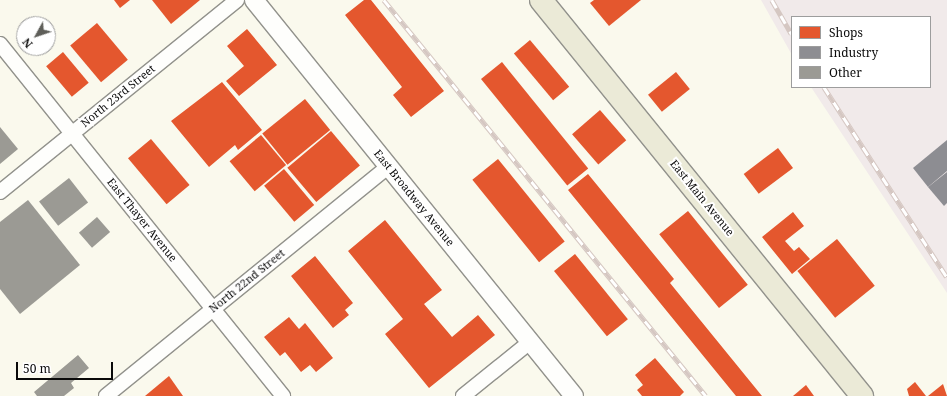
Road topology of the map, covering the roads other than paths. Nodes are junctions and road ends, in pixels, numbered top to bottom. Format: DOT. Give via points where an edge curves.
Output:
graph roads {
  1 [pos="237,0"];
  2 [pos="254,0"];
  3 [pos="541,0"];
  4 [pos="0,44"];
  5 [pos="73,133"];
  6 [pos="389,166"];
  7 [pos="0,192"];
  8 [pos="213,309"];
  9 [pos="530,342"];
  10 [pos="106,396"];
  11 [pos="283,396"];
  12 [pos="463,396"];
  13 [pos="574,396"];
  14 [pos="862,396"];
  1 -- 5 [label="street, North 23rd Street"];
  2 -- 6 [label="street, East Broadway Avenue"];
  3 -- 14 [label="main road, East Main Avenue"];
  4 -- 5 [label="street, East Thayer Avenue"];
  5 -- 7 [label="street, North 23rd Street"];
  5 -- 8 [label="street, East Thayer Avenue"];
  6 -- 8 [label="street, North 22nd Street"];
  6 -- 9 [label="street, East Broadway Avenue"];
  8 -- 10 [label="street, North 22nd Street"];
  8 -- 11 [label="street, East Thayer Avenue"];
  9 -- 12 [label="street"];
  9 -- 13 [label="street, East Broadway Avenue"];
}
